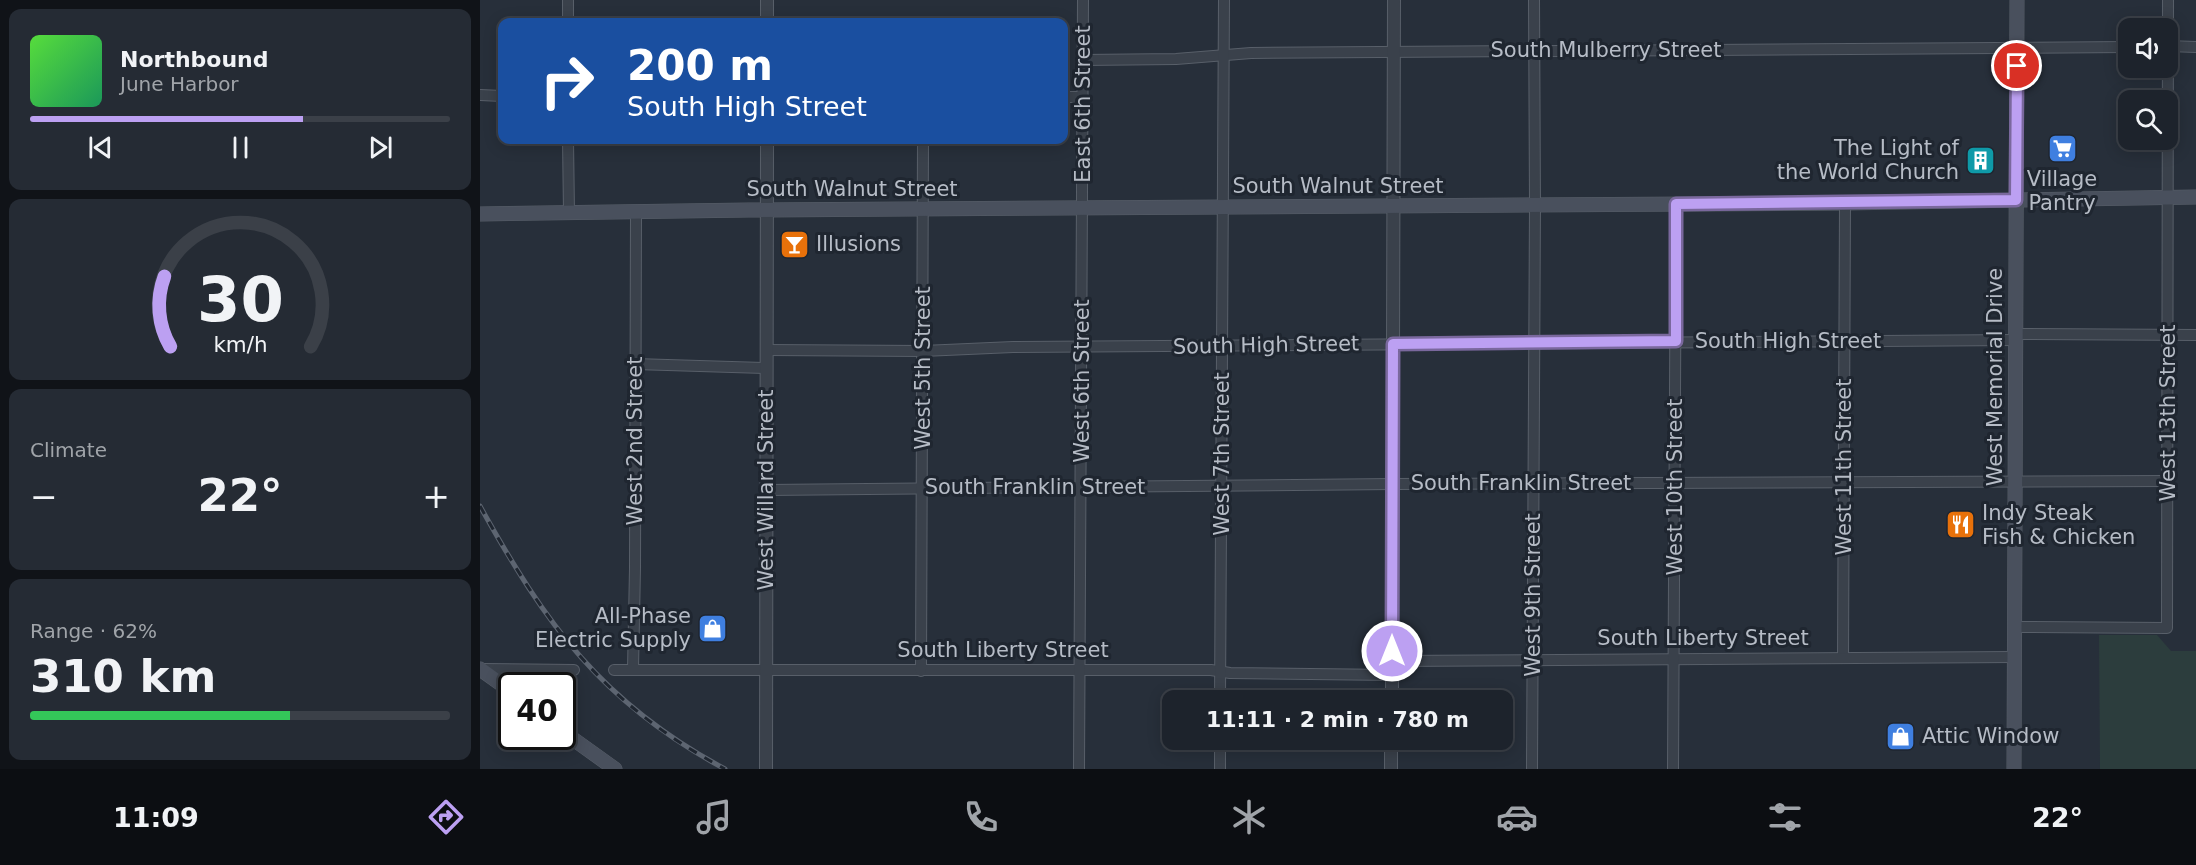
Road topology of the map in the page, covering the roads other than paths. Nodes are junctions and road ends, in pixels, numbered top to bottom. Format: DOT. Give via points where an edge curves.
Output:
graph roads {
  1 [pos="568,0"];
  2 [pos="767,0"];
  3 [pos="1083,0"];
  4 [pos="1224,0"];
  5 [pos="1394,0"];
  6 [pos="1534,0"];
  7 [pos="2017,0"];
  8 [pos="2168,0"];
  9 [pos="568,18"];
  10 [pos="767,18"];
  11 [pos="2168,18"];
  12 [pos="2118,46"];
  13 [pos="2178,46"];
  14 [pos="2196,46"];
  15 [pos="2017,47"];
  16 [pos="1534,51"];
  17 [pos="1394,52"];
  18 [pos="1224,55"];
  19 [pos="1083,60"];
  20 [pos="2168,78"];
  21 [pos="480,95"];
  22 [pos="498,96"];
  23 [pos="1068,97"];
  24 [pos="1083,97"];
  25 [pos="568,144"];
  26 [pos="767,144"];
  27 [pos="923,144"];
  28 [pos="2168,197"];
  29 [pos="2196,197"];
  30 [pos="2016,200"];
  31 [pos="1845,203"];
  32 [pos="1676,204"];
  33 [pos="1535,205"];
  34 [pos="1394,207"];
  35 [pos="1083,208"];
  36 [pos="1223,208"];
  37 [pos="923,210"];
  38 [pos="767,211"];
  39 [pos="569,213"];
  40 [pos="636,213"];
  41 [pos="480,214"];
  42 [pos="2168,335"];
  43 [pos="2196,335"];
  44 [pos="2016,337"];
  45 [pos="1676,341"];
  46 [pos="1845,341"];
  47 [pos="1534,343"];
  48 [pos="1393,344"];
  49 [pos="1223,345"];
  50 [pos="1082,346"];
  51 [pos="767,350"];
  52 [pos="922,351"];
  53 [pos="635,364"];
  54 [pos="767,368"];
  55 [pos="2016,481"];
  56 [pos="2168,481"];
  57 [pos="1843,482"];
  58 [pos="1534,483"];
  59 [pos="1676,483"];
  60 [pos="1393,484"];
  61 [pos="1222,486"];
  62 [pos="922,488"];
  63 [pos="1081,488"];
  64 [pos="767,490"];
  65 [pos="2016,627"];
  66 [pos="2015,657"];
  67 [pos="1843,658"];
  68 [pos="1674,659"];
  69 [pos="1532,660"];
  70 [pos="1392,661"];
  71 [pos="480,669"];
  72 [pos="633,669"];
  73 [pos="1080,669"];
  74 [pos="574,670"];
  75 [pos="614,670"];
  76 [pos="766,670"];
  77 [pos="921,671"];
  78 [pos="1220,672"];
  79 [pos="1392,675"];
  80 [pos="498,682"];
  81 [pos="1220,690"];
  82 [pos="1392,690"];
  83 [pos="576,740"];
  84 [pos="1220,750"];
  85 [pos="1391,750"];
  86 [pos="615,769"];
  87 [pos="766,769"];
  88 [pos="1079,769"];
  89 [pos="1220,769"];
  90 [pos="1391,769"];
  91 [pos="1532,769"];
  92 [pos="1673,769"];
  93 [pos="2014,769"];
  1 -- 9 [label="street"];
  2 -- 10 [label="street"];
  3 -- 19 [label="street, East 6th Street"];
  4 -- 18 [label="street, West 7th Street"];
  5 -- 17 [label="street"];
  6 -- 16 [label="street, West 9th Street"];
  7 -- 15 [label="main road, West Memorial Drive"];
  8 -- 11 [label="street, West 13th Street"];
  12 -- 15 [label="street, South Mulberry Street"];
  13 -- 14 [label="street"];
  15 -- 16 [label="street, South Mulberry Street"];
  15 -- 30 [label="main road, West Memorial Drive"];
  16 -- 17 [label="street, South Mulberry Street"];
  16 -- 33 [label="street, West 9th Street"];
  17 -- 18 [label="street, South Mulberry Street"];
  17 -- 34 [label="street"];
  18 -- 19 [label="street, South Mulberry Street"];
  18 -- 36 [label="street, West 7th Street"];
  19 -- 24 [label="street, East 6th Street"];
  20 -- 28 [label="street, West 13th Street"];
  21 -- 22 [label="street"];
  23 -- 24 [label="street"];
  24 -- 35 [label="street, East 6th Street"];
  25 -- 39 [label="street"];
  26 -- 38 [label="street, West Willard Street"];
  27 -- 37 [label="street, West 5th Street"];
  28 -- 29 [label="main road, South Walnut Street"];
  28 -- 30 [label="main road, South Walnut Street"];
  28 -- 42 [label="street, West 13th Street"];
  30 -- 31 [label="main road, South Walnut Street"];
  30 -- 44 [label="main road, West Memorial Drive"];
  31 -- 32 [label="main road, South Walnut Street"];
  31 -- 46 [label="street, West 11th Street"];
  32 -- 33 [label="main road, South Walnut Street"];
  32 -- 45 [label="street, West 10th Street"];
  33 -- 34 [label="main road, South Walnut Street"];
  33 -- 47 [label="street, West 9th Street"];
  34 -- 36 [label="main road, South Walnut Street"];
  34 -- 48 [label="street"];
  35 -- 36 [label="main road, South Walnut Street"];
  35 -- 37 [label="main road, South Walnut Street"];
  35 -- 50 [label="street, West 6th Street"];
  36 -- 49 [label="street, West 7th Street"];
  37 -- 38 [label="main road, South Walnut Street"];
  37 -- 52 [label="street, West 5th Street"];
  38 -- 40 [label="main road, South Walnut Street"];
  38 -- 51 [label="street, West Willard Street"];
  39 -- 40 [label="main road, South Walnut Street"];
  39 -- 41 [label="main road, South Walnut Street"];
  40 -- 53 [label="street, West 2nd Street"];
  42 -- 43 [label="street, South High Street"];
  42 -- 44 [label="street, South High Street"];
  42 -- 56 [label="street, West 13th Street"];
  44 -- 46 [label="street, South High Street"];
  44 -- 55 [label="main road, West Memorial Drive"];
  45 -- 46 [label="street, South High Street"];
  45 -- 47 [label="street, South High Street"];
  45 -- 59 [label="street, West 10th Street"];
  46 -- 57 [label="street, West 11th Street"];
  47 -- 48 [label="street, South High Street"];
  47 -- 58 [label="street, West 9th Street"];
  48 -- 49 [label="street, South High Street"];
  48 -- 60 [label="street"];
  49 -- 50 [label="street, South High Street"];
  49 -- 61 [label="street, West 7th Street"];
  50 -- 52 [label="street, South High Street"];
  50 -- 63 [label="street, West 6th Street"];
  51 -- 52 [label="street, South High Street"];
  51 -- 54 [label="street, West Willard Street"];
  52 -- 62 [label="street, West 5th Street"];
  53 -- 54 [label="street"];
  53 -- 72 [label="street, West 2nd Street"];
  54 -- 64 [label="street, West Willard Street"];
  55 -- 56 [label="street, South Franklin Street"];
  55 -- 57 [label="street, South Franklin Street"];
  55 -- 65 [label="main road, West Memorial Drive"];
  56 -- 65 [label="street, West 13th Street" via="2168,628"];
  57 -- 59 [label="street, South Franklin Street"];
  57 -- 67 [label="street, West 11th Street"];
  58 -- 59 [label="street, South Franklin Street"];
  58 -- 60 [label="street, South Franklin Street"];
  58 -- 69 [label="street, West 9th Street"];
  59 -- 68 [label="street, West 10th Street"];
  60 -- 61 [label="street, South Franklin Street"];
  60 -- 70 [label="street"];
  61 -- 63 [label="street, South Franklin Street"];
  61 -- 78 [label="street, West 7th Street"];
  62 -- 63 [label="street, South Franklin Street"];
  62 -- 64 [label="street, South Franklin Street"];
  62 -- 77 [label="street, West 5th Street"];
  63 -- 73 [label="street, West 6th Street"];
  64 -- 76 [label="street, West Willard Street"];
  65 -- 66 [label="main road, West Memorial Drive"];
  66 -- 67 [label="street, South Liberty Street"];
  66 -- 93 [label="main road, West Memorial Drive"];
  67 -- 68 [label="street, South Liberty Street"];
  68 -- 69 [label="street, South Liberty Street"];
  68 -- 92 [label="street, West 10th Street"];
  69 -- 70 [label="street, South Liberty Street"];
  69 -- 91 [label="street, West 9th Street"];
  70 -- 79 [label="street"];
  71 -- 74 [label="street"];
  71 -- 80 [label="main road"];
  72 -- 75 [label="street, South Liberty Street"];
  72 -- 76 [label="street, South Liberty Street"];
  73 -- 77 [label="street, South Liberty Street"];
  73 -- 78 [label="street, South Liberty Street"];
  73 -- 88 [label="street, West 6th Street"];
  76 -- 77 [label="street, South Liberty Street"];
  76 -- 87 [label="street, West Willard Street"];
  78 -- 79 [label="street, South Liberty Street"];
  78 -- 81 [label="street, West 7th Street"];
  79 -- 82 [label="street"];
  83 -- 86 [label="main road"];
  84 -- 89 [label="street"];
  85 -- 90 [label="street"];
}
